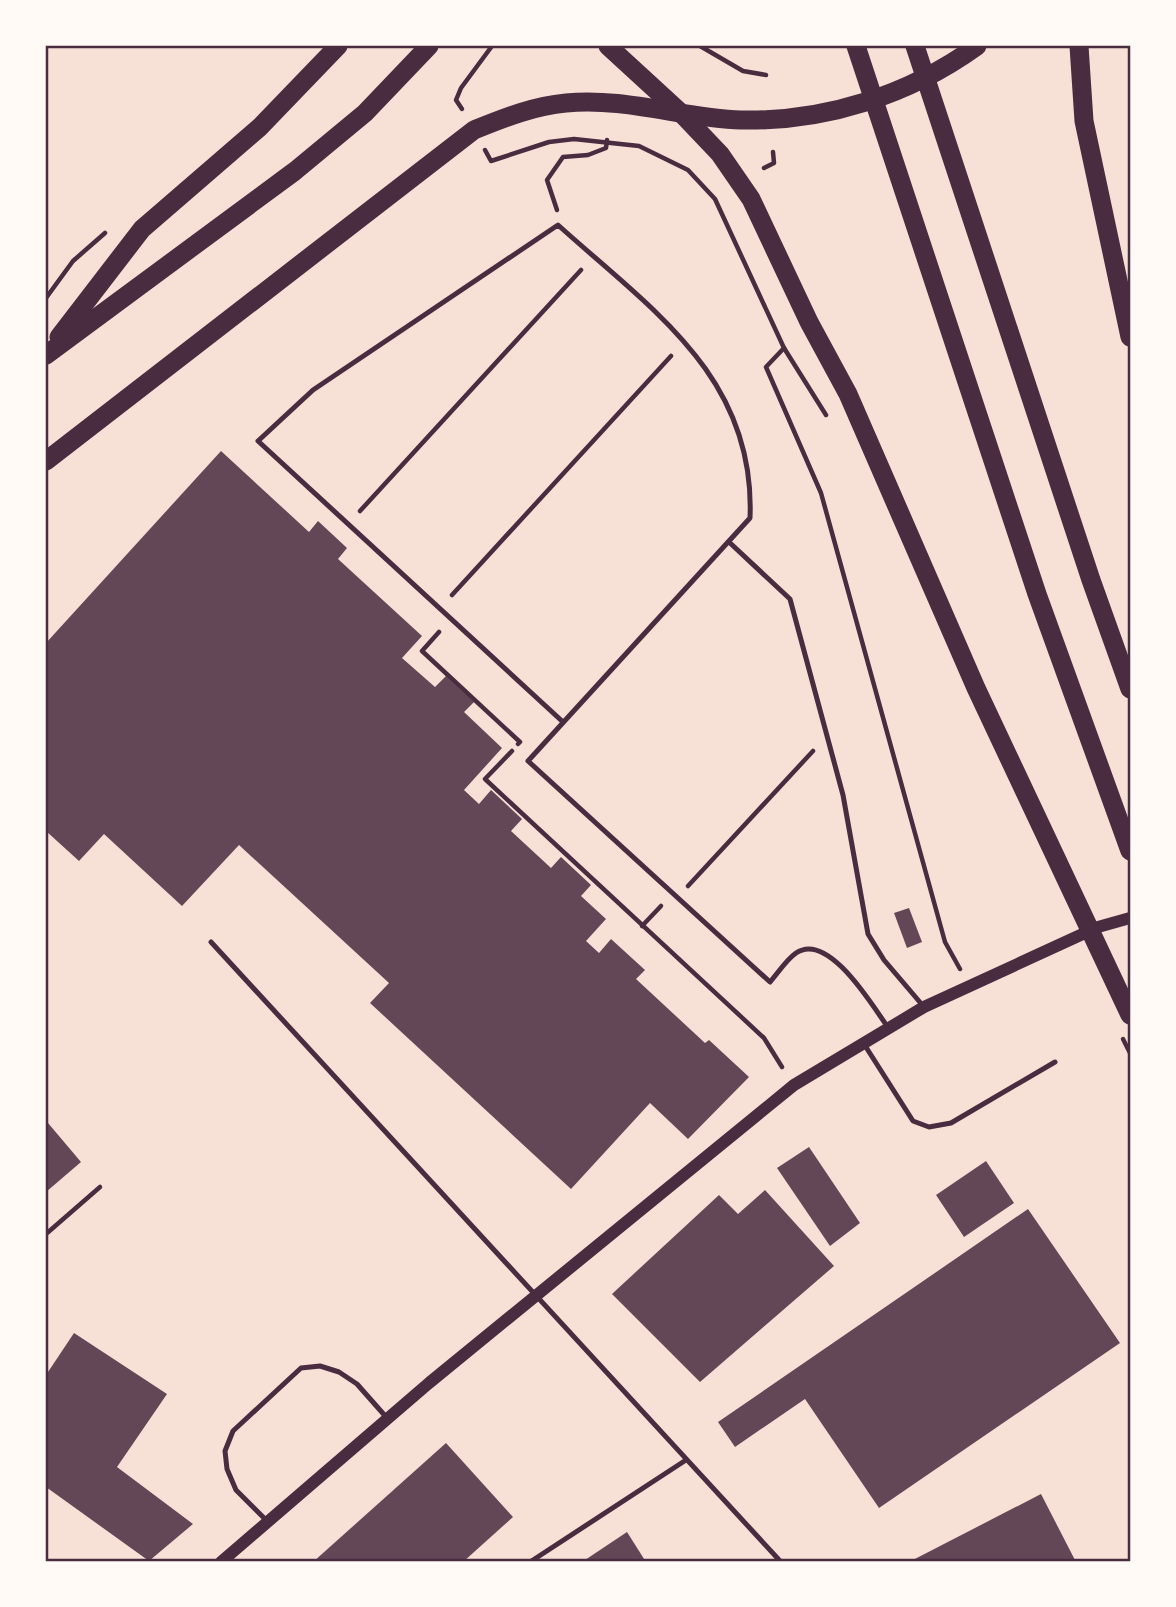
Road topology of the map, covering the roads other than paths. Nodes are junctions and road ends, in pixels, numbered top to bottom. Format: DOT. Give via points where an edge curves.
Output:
graph roads {
  1 [pos="338,46"];
  2 [pos="429,46"];
  3 [pos="607,46"];
  4 [pos="915,46"];
  5 [pos="977,46"];
  6 [pos="1079,46"];
  7 [pos="859,53"];
  8 [pos="681,113"];
  9 [pos="1130,337"];
  10 [pos="46,355"];
  11 [pos="46,461"];
  12 [pos="729,542"];
  13 [pos="1130,689"];
  14 [pos="563,722"];
  15 [pos="1130,851"];
  16 [pos="1130,918"];
  17 [pos="211,942"];
  18 [pos="924,1007"];
  19 [pos="1130,1015"];
  20 [pos="887,1026"];
  21 [pos="862,1042"];
  22 [pos="1055,1062"];
  23 [pos="534,1295"];
  24 [pos="387,1418"];
  25 [pos="686,1460"];
  26 [pos="267,1521"];
  27 [pos="221,1562"];
  28 [pos="530,1562"];
  29 [pos="781,1562"];
  1 -- 10 [label="highway" via="260,127 142,229"];
  2 -- 10 [label="highway" via="365,113 295,171"];
  3 -- 8 [label="highway"];
  4 -- 13 [label="highway"];
  5 -- 8 [label="highway" via="912,85 836,110 770,120"];
  6 -- 9 [label="highway" via="1084,121"];
  7 -- 15 [label="highway" via="1037,594"];
  8 -- 11 [label="highway" via="567,102 526,110 474,130"];
  8 -- 19 [label="highway" via="720,154 751,199 848,394 976,688"];
  12 -- 14 [label="lane"];
  12 -- 14 [label="lane" via="750,518 751,490 729,407 686,340 558,225 313,390 258,441"];
  12 -- 18 [label="lane" via="790,599 857,858 868,934 884,961"];
  14 -- 20 [label="lane" via="528,761 770,982 796,953 814,949 831,956"];
  16 -- 18 [label="street" via="1098,927"];
  17 -- 23 [label="lane"];
  18 -- 20 [label="street"];
  20 -- 21 [label="street"];
  21 -- 22 [label="lane" via="913,1121 929,1127 951,1123"];
  21 -- 23 [label="street" via="794,1085"];
  23 -- 24 [label="street"];
  23 -- 25 [label="lane"];
  24 -- 26 [label="street"];
  24 -- 26 [label="lane" via="340,1372 320,1366 301,1368 233,1431 225,1451 236,1490"];
  25 -- 28 [label="lane"];
  25 -- 29 [label="lane"];
  26 -- 27 [label="street"];
}
